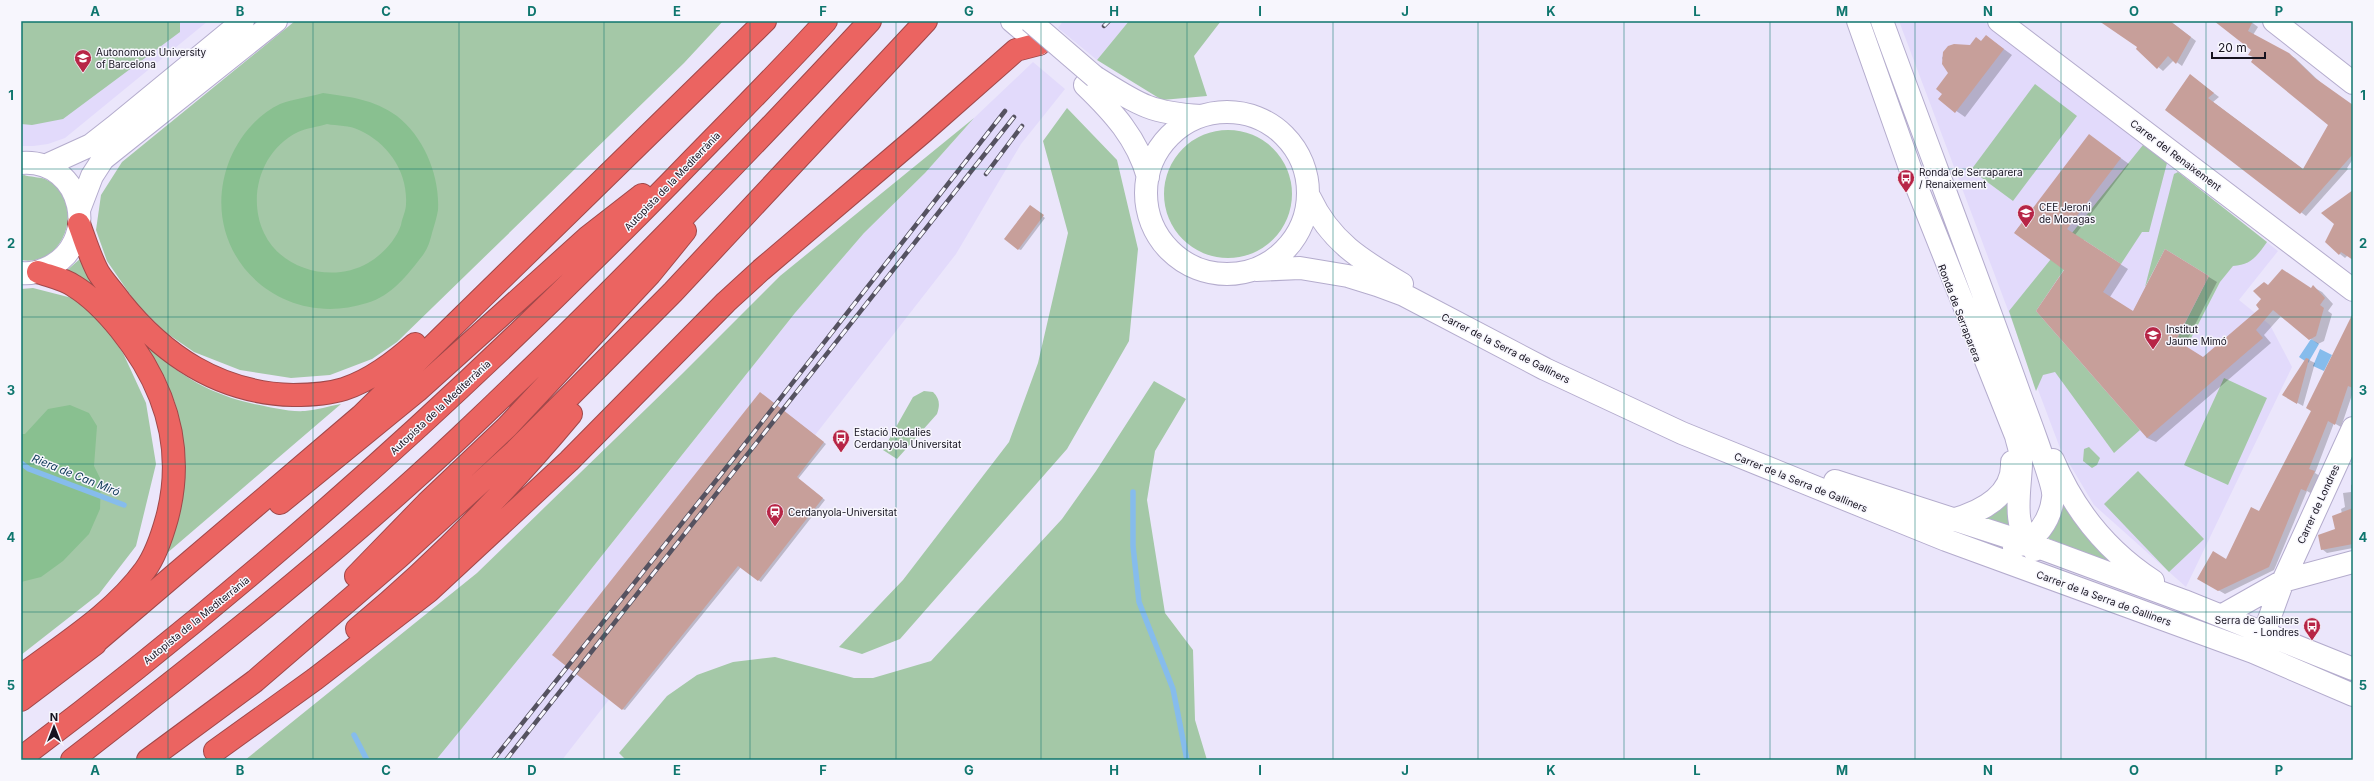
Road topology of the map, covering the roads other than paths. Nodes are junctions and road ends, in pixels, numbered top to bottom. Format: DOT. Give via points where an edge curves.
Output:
graph roads {
  1 [pos="243,21"];
  2 [pos="276,21"];
  3 [pos="765,21"];
  4 [pos="826,21"];
  5 [pos="870,21"];
  6 [pos="926,21"];
  7 [pos="1012,21"];
  8 [pos="1030,21"];
  9 [pos="1858,21"];
  10 [pos="1868,21"];
  11 [pos="1882,21"];
  12 [pos="1999,21"];
  13 [pos="2274,21"];
  14 [pos="744,44"];
  15 [pos="1039,44"];
  16 [pos="1875,70"];
  17 [pos="1090,81"];
  18 [pos="2353,82"];
  19 [pos="1201,116"];
  20 [pos="762,134"];
  21 [pos="713,138"];
  22 [pos="21,163"];
  23 [pos="47,165"];
  24 [pos="1148,177"];
  25 [pos="1310,198"];
  26 [pos="79,217"];
  27 [pos="1974,267"];
  28 [pos="1256,270"];
  29 [pos="26,273"];
  30 [pos="2353,290"];
  31 [pos="673,292"];
  32 [pos="2353,428"];
  33 [pos="1952,520"];
  34 [pos="2027,543"];
  35 [pos="1960,545"];
  36 [pos="2353,562"];
  37 [pos="2283,581"];
  38 [pos="2184,601"];
  39 [pos="2133,609"];
  40 [pos="2221,616"];
  41 [pos="2264,633"];
  42 [pos="84,652"];
  43 [pos="2253,652"];
  44 [pos="2353,669"];
  45 [pos="21,676"];
  46 [pos="2353,695"];
  47 [pos="21,700"];
  48 [pos="210,756"];
  49 [pos="21,758"];
  50 [pos="149,759"];
  51 [pos="72,760"];
  1 -- 23 [label="street" via="91,145"];
  2 -- 26 [label="street" via="103,159 92,176"];
  3 -- 14 [label="highway"];
  4 -- 21 [label="highway, Autopista de la Mediterrània"];
  5 -- 20 [label="highway"];
  6 -- 31 [label="highway"];
  7 -- 15 [label="street"];
  8 -- 17 [label="street, bridge"];
  9 -- 16 [label="street, Ronda de Serraparera"];
  10 -- 16 [label="street"];
  11 -- 27 [label="street"];
  12 -- 30 [label="street, Carrer del Renaixement"];
  13 -- 18 [label="street"];
  14 -- 26 [label="highway" via="696,74 577,184 417,343 380,372 342,390 310,395 251,390 222,381 182,360 148,334 99,274 91,259"];
  14 -- 42 [label="highway" via="361,416"];
  15 -- 17 [label="street"];
  15 -- 48 [label="highway" via="1016,50 761,270 569,461 429,591"];
  16 -- 33 [label="street, Ronda de Serraparera" via="1876,95 2012,450 2009,484 1990,504 1970,515"];
  16 -- 34 [label="street, Ronda de Serraparera" via="1916,185 2016,436 2021,462 2019,511 2021,530"];
  17 -- 19 [label="street" via="1149,109"];
  17 -- 24 [label="street" via="1128,130 1142,155"];
  19 -- 24 [label="street" via="1184,124 1163,143"];
  19 -- 25 [label="street" via="1216,112 1242,113 1273,125 1298,150 1306,167"];
  20 -- 50 [label="highway" via="650,274 507,427 427,503 366,568 243,672"];
  20 -- 51 [label="highway" via="571,329 458,439 304,575 198,663"];
  21 -- 42 [label="highway" via="588,237 465,349 216,557"];
  21 -- 49 [label="highway, Autopista de la Mediterrània" via="533,320 354,486 182,633"];
  22 -- 23 [label="street" via="35,162"];
  23 -- 26 [label="street" via="68,182 75,194"];
  24 -- 28 [label="street" via="1149,215 1159,239 1172,254 1182,262 1207,273 1234,275"];
  25 -- 28 [label="street" via="1307,211 1292,238"];
  25 -- 33 [label="street, Carrer de la Serra de Galliners" via="1328,230 1363,261 1542,358 1688,426 1770,459"];
  26 -- 29 [label="street" via="72,248 66,255 59,262"];
  27 -- 34 [label="street" via="2054,497 2048,518 2040,531"];
  27 -- 38 [label="street" via="1983,278 2056,469 2090,525 2117,555 2133,568"];
  28 -- 35 [label="street, Carrer de la Serra de Galliners" via="1300,268 1377,284 1404,295 1494,343 1654,420 1794,480"];
  29 -- 45 [label="highway" via="74,285 104,310 134,346 148,369 166,410 172,434 174,463 169,509 162,534 145,569 129,590 107,610"];
  31 -- 48 [label="highway" via="563,424 473,523 388,603"];
  31 -- 50 [label="highway" via="520,446 399,557 255,681"];
  32 -- 37 [label="street, Carrer de Londres"];
  33 -- 34 [label="street, Carrer de la Serra de Galliners"];
  34 -- 35 [label="street" via="2012,547 1980,542"];
  34 -- 38 [label="street, Carrer de la Serra de Galliners"];
  34 -- 39 [label="street, Ronda de Serraparera" via="2044,560 2121,596"];
  35 -- 39 [label="street, Carrer de la Serra de Galliners"];
  36 -- 37 [label="street"];
  37 -- 40 [label="street"];
  37 -- 41 [label="street, Carrer de Londres"];
  38 -- 40 [label="street, Carrer de la Serra de Galliners"];
  39 -- 43 [label="street, Carrer de la Serra de Galliners"];
  40 -- 41 [label="street, Carrer de la Serra de Galliners"];
  41 -- 43 [label="street, Carrer de Londres"];
  41 -- 44 [label="street, Carrer de la Serra de Galliners"];
  42 -- 47 [label="highway"];
  43 -- 46 [label="street, Carrer de la Serra de Galliners"];
}
